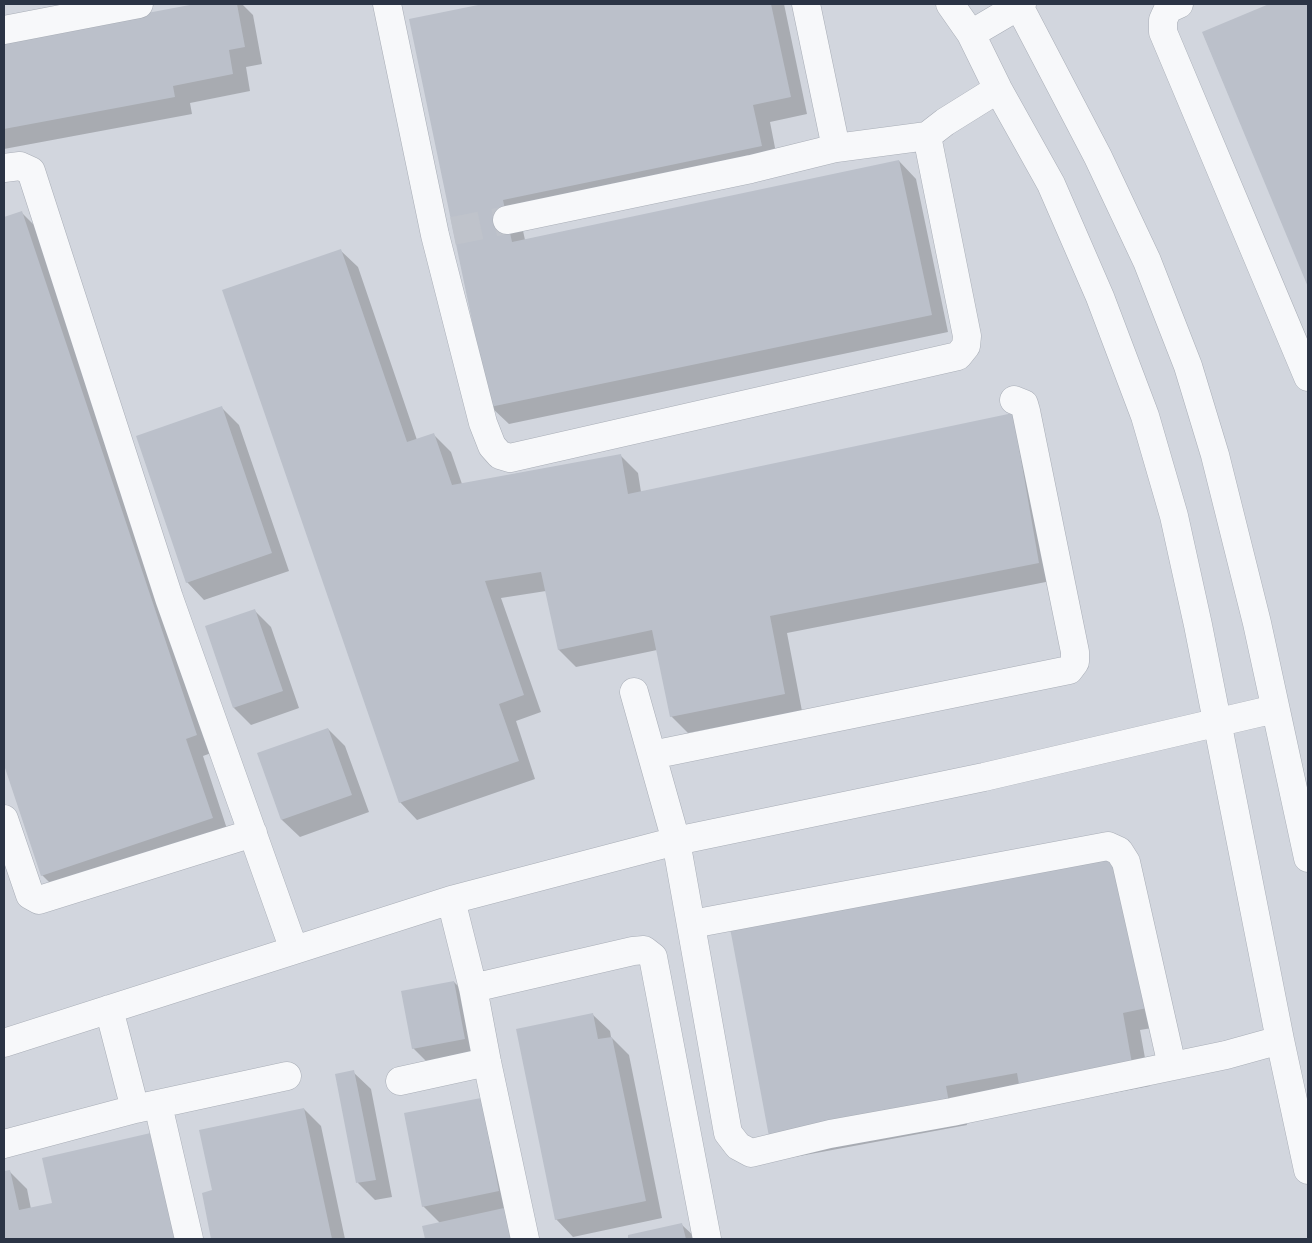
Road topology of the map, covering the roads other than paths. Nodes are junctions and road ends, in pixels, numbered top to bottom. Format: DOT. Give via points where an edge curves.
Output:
graph roads {
  1 [pos="139,4"];
  2 [pos="387,4"];
  3 [pos="806,4"];
  4 [pos="950,4"];
  5 [pos="1020,4"];
  6 [pos="1179,4"];
  7 [pos="4,30"];
  8 [pos="971,34"];
  9 [pos="998,89"];
  10 [pos="927,136"];
  11 [pos="836,148"];
  12 [pos="4,168"];
  13 [pos="507,220"];
  14 [pos="1308,377"];
  15 [pos="1014,400"];
  16 [pos="634,692"];
  17 [pos="1275,709"];
  18 [pos="1216,722"];
  19 [pos="652,755"];
  20 [pos="4,819"];
  21 [pos="253,833"];
  22 [pos="676,841"];
  23 [pos="1308,858"];
  24 [pos="451,900"];
  25 [pos="692,924"];
  26 [pos="294,950"];
  27 [pos="473,988"];
  28 [pos="109,1009"];
  29 [pos="1280,1040"];
  30 [pos="4,1043"];
  31 [pos="487,1062"];
  32 [pos="1172,1066"];
  33 [pos="287,1076"];
  34 [pos="400,1081"];
  35 [pos="146,1107"];
  36 [pos="4,1144"];
  37 [pos="1308,1170"];
  38 [pos="189,1239"];
  39 [pos="525,1239"];
  40 [pos="706,1239"];
  1 -- 7 [label="street"];
  2 -- 10 [label="street" via="444,233 483,423 492,446 500,455 510,458 958,356 966,346 967,336"];
  3 -- 11 [label="street"];
  4 -- 8 [label="street"];
  5 -- 8 [label="street"];
  5 -- 17 [label="street" via="1147,261 1188,366 1236,538"];
  6 -- 14 [label="street" via="1168,9 1163,20 1163,32"];
  8 -- 9 [label="street"];
  9 -- 10 [label="street"];
  9 -- 18 [label="street" via="1051,184 1100,297 1145,416 1174,516"];
  10 -- 11 [label="street"];
  11 -- 13 [label="street"];
  12 -- 21 [label="street" via="20,166 31,171 169,598"];
  15 -- 19 [label="street" via="1024,404 1036,459 1075,652 1075,662 1069,670"];
  16 -- 19 [label="street"];
  17 -- 18 [label="street"];
  17 -- 23 [label="street"];
  18 -- 22 [label="street" via="984,777"];
  18 -- 29 [label="street"];
  19 -- 22 [label="street"];
  20 -- 21 [label="street" via="30,895 38,900"];
  21 -- 26 [label="street"];
  22 -- 24 [label="street"];
  22 -- 25 [label="street"];
  24 -- 26 [label="street"];
  24 -- 27 [label="street"];
  25 -- 32 [label="street" via="1108,846 1119,851 1126,862"];
  25 -- 32 [label="street" via="728,1133 738,1146 751,1153 830,1134"];
  26 -- 28 [label="street"];
  27 -- 31 [label="street"];
  27 -- 40 [label="street" via="632,951 644,950 653,957"];
  28 -- 30 [label="street"];
  28 -- 35 [label="street"];
  29 -- 32 [label="street"];
  29 -- 37 [label="street"];
  31 -- 34 [label="street"];
  31 -- 39 [label="street"];
  33 -- 35 [label="street"];
  35 -- 36 [label="street"];
  35 -- 38 [label="street"];
}
